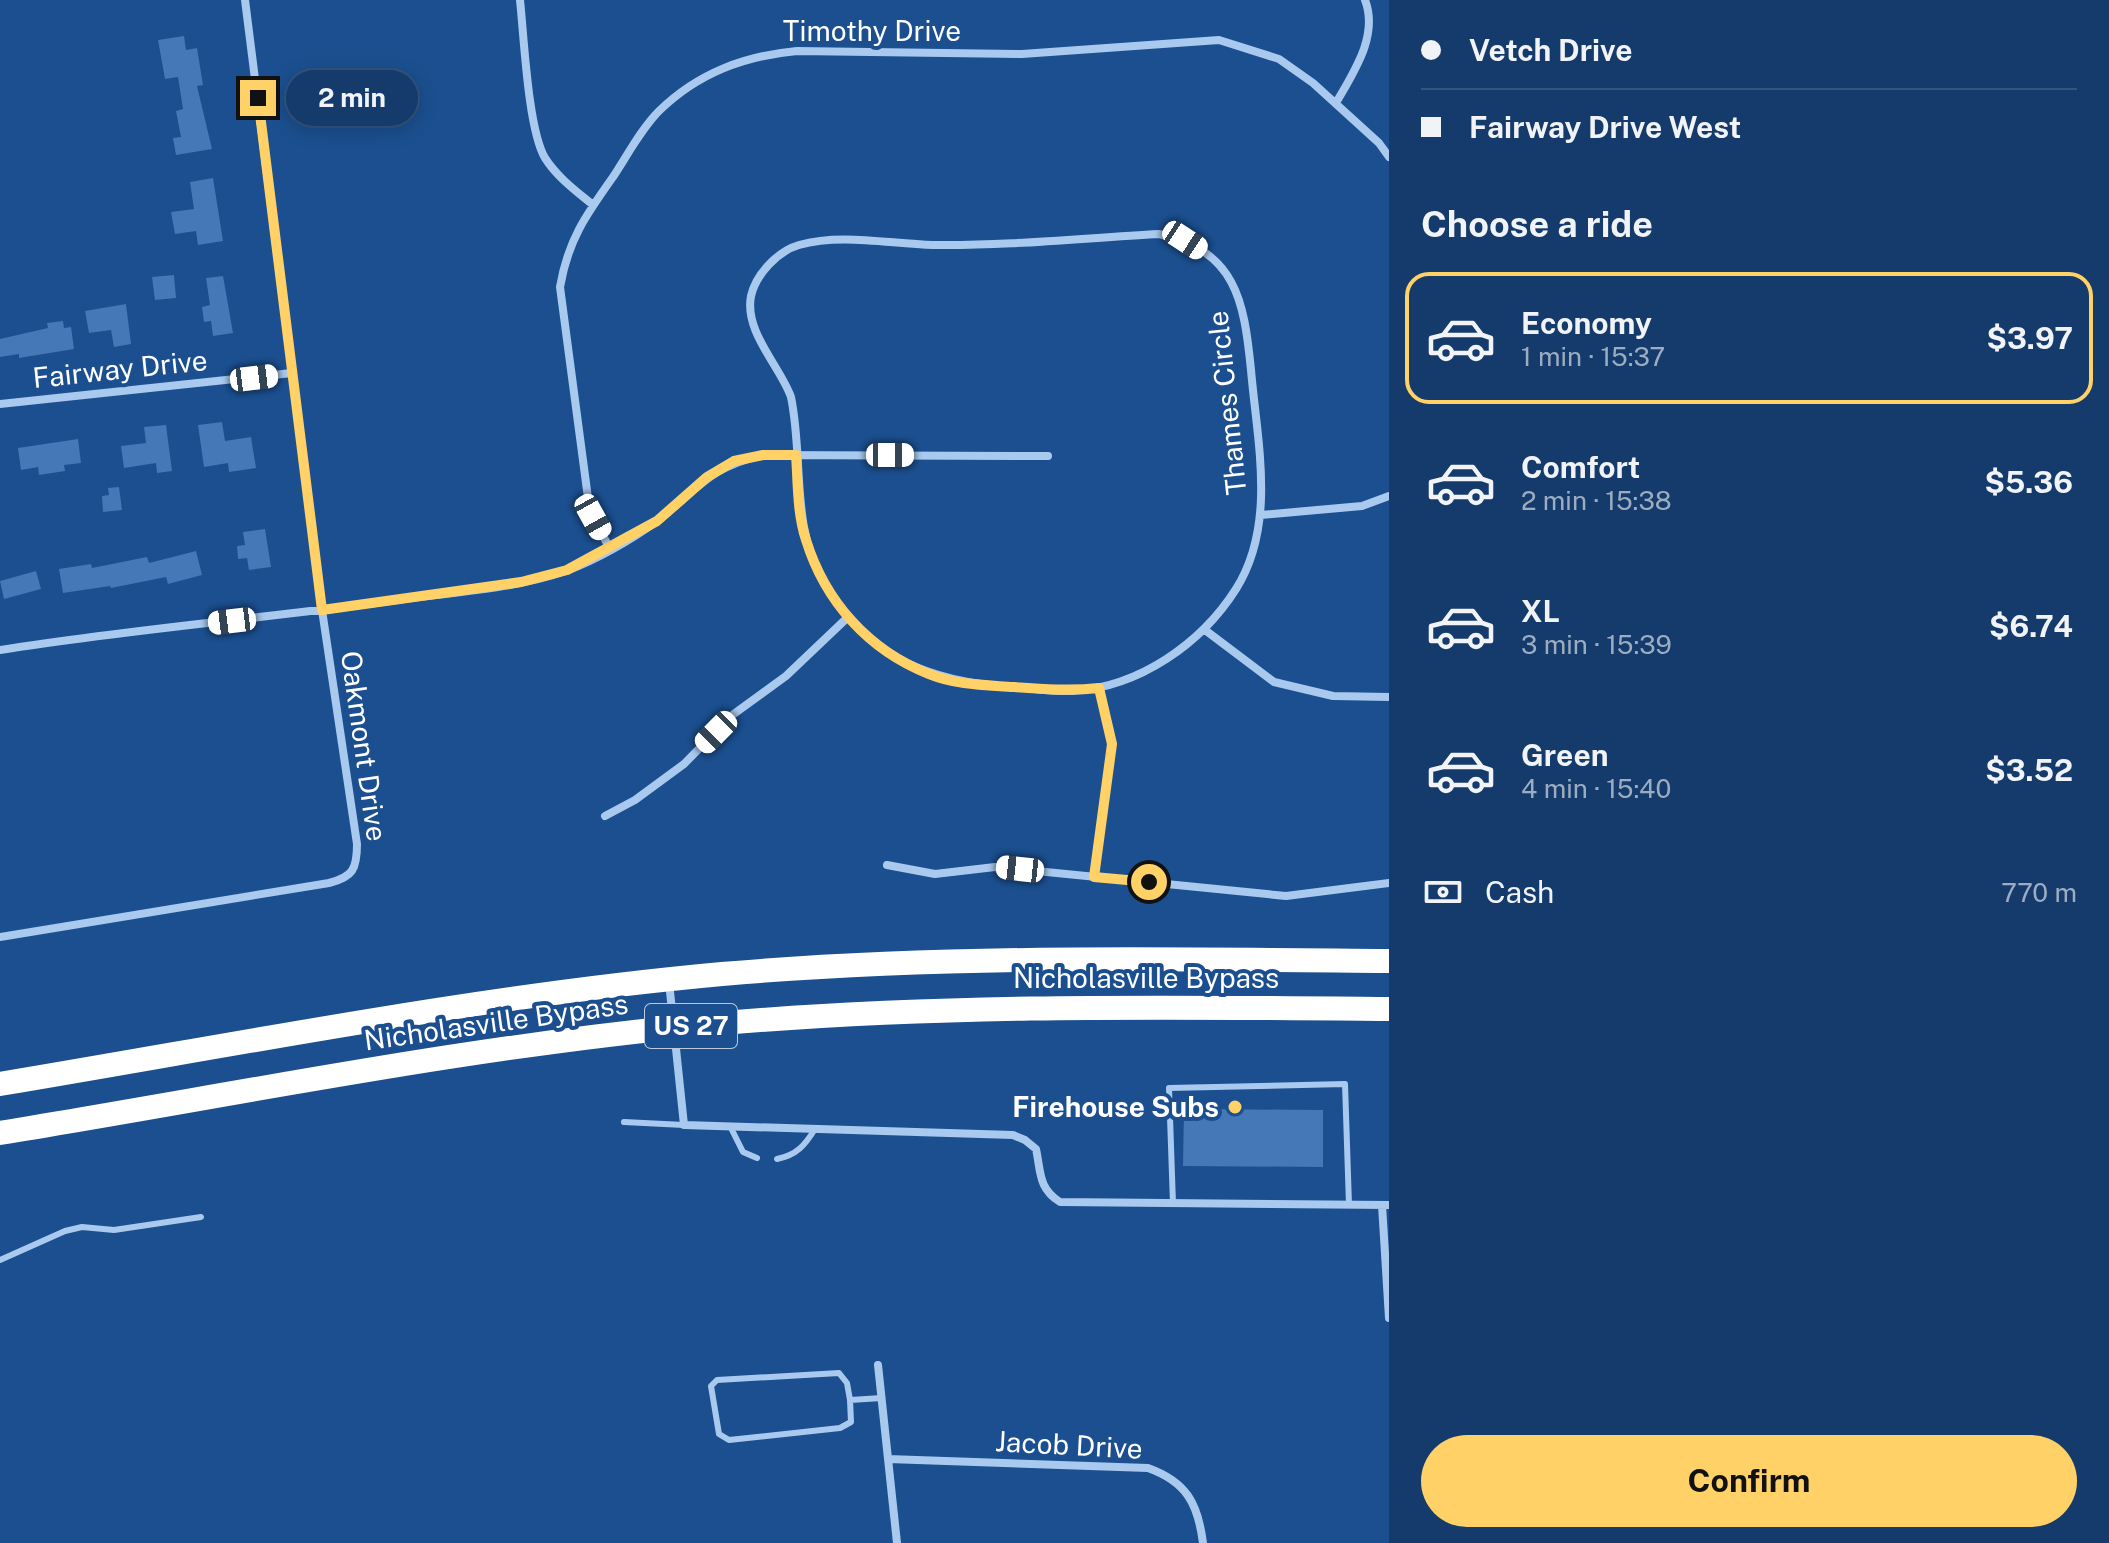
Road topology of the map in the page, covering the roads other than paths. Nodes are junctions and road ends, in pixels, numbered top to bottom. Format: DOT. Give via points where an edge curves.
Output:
graph roads {
  1 [pos="245,0"];
  2 [pos="520,0"];
  3 [pos="1365,0"];
  4 [pos="1336,103"];
  5 [pos="1389,157"];
  6 [pos="593,205"];
  7 [pos="292,373"];
  8 [pos="0,404"];
  9 [pos="796,455"];
  10 [pos="1048,456"];
  11 [pos="1389,496"];
  12 [pos="1261,515"];
  13 [pos="610,549"];
  14 [pos="322,610"];
  15 [pos="847,618"];
  16 [pos="1205,630"];
  17 [pos="0,650"];
  18 [pos="1099,688"];
  19 [pos="1389,697"];
  20 [pos="605,816"];
  21 [pos="887,865"];
  22 [pos="1094,877"];
  23 [pos="1389,883"];
  24 [pos="0,937"];
  25 [pos="1389,961"];
  26 [pos="668,980"];
  27 [pos="1389,1009"];
  28 [pos="674,1028"];
  29 [pos="0,1084"];
  30 [pos="624,1122"];
  31 [pos="684,1125"];
  32 [pos="730,1126"];
  33 [pos="815,1129"];
  34 [pos="0,1133"];
  35 [pos="757,1158"];
  36 [pos="777,1159"];
  37 [pos="1173,1204"];
  38 [pos="1349,1205"];
  39 [pos="1386,1205"];
  40 [pos="201,1217"];
  41 [pos="0,1260"];
  42 [pos="1389,1318"];
  43 [pos="878,1365"];
  44 [pos="882,1398"];
  45 [pos="850,1400"];
  46 [pos="888,1459"];
  47 [pos="897,1543"];
  48 [pos="1203,1543"];
  1 -- 7 [label="street, Oakmont Drive"];
  2 -- 6 [label="street" via="535,131 544,157"];
  3 -- 4 [label="street" via="1368,39"];
  4 -- 5 [label="street, Timothy Drive"];
  4 -- 6 [label="street, Timothy Drive" via="1279,59 1219,40 1022,54 761,54 718,69 657,113"];
  6 -- 13 [label="street, Timothy Drive" via="565,257 560,287 588,498"];
  7 -- 8 [label="street, Fairway Drive"];
  7 -- 14 [label="street, Oakmont Drive"];
  9 -- 10 [label="street"];
  9 -- 12 [label="street, Thames Circle" via="785,377 754,327 751,297 776,257 818,241 936,245 1159,234 1185,240 1207,254 1230,278 1245,313"];
  9 -- 13 [label="street" via="734,461 657,521"];
  9 -- 15 [label="street, Thames Circle" via="805,538 823,582"];
  11 -- 12 [label="street" via="1362,506"];
  12 -- 16 [label="street, Thames Circle" via="1237,587"];
  13 -- 14 [label="street" via="567,570 521,582"];
  14 -- 17 [label="street"];
  14 -- 24 [label="street, Oakmont Drive" via="357,844 352,874 329,883"];
  15 -- 18 [label="street, Thames Circle" via="886,650 929,674 969,684"];
  15 -- 20 [label="street" via="786,676 731,716 684,764"];
  16 -- 18 [label="street, Thames Circle" via="1151,669"];
  16 -- 19 [label="street" via="1274,682 1333,696"];
  18 -- 22 [label="street" via="1112,744"];
  21 -- 22 [label="street" via="935,874 995,867"];
  22 -- 23 [label="street" via="1286,896"];
  25 -- 26 [label="highway, Nicholasville Bypass / US 27" via="973,961"];
  26 -- 28 [label="street"];
  26 -- 29 [label="highway, Nicholasville Bypass / US 27" via="479,1005"];
  27 -- 28 [label="highway, Nicholasville Bypass / US 27" via="942,1009"];
  28 -- 31 [label="street"];
  28 -- 34 [label="highway, Nicholasville Bypass / US 27" via="466,1055"];
  30 -- 31 [label="lane"];
  31 -- 32 [label="street"];
  32 -- 33 [label="street"];
  32 -- 35 [label="lane" via="743,1152"];
  33 -- 36 [label="lane" via="805,1145"];
  33 -- 37 [label="street" via="1013,1135 1036,1149 1041,1185 1060,1202"];
  37 -- 38 [label="street"];
  37 -- 38 [label="lane" via="1169,1088 1345,1084"];
  38 -- 39 [label="street"];
  39 -- 42 [label="street"];
  40 -- 41 [label="lane" via="114,1230 82,1227"];
  43 -- 44 [label="street"];
  44 -- 45 [label="lane"];
  44 -- 46 [label="street"];
  45 -- 45 [label="lane" via="839,1373 717,1380 711,1386 719,1434 729,1440 840,1428 851,1422"];
  46 -- 47 [label="street"];
  46 -- 48 [label="street, Jacob Drive" via="1148,1468 1184,1487 1200,1520"];
}
